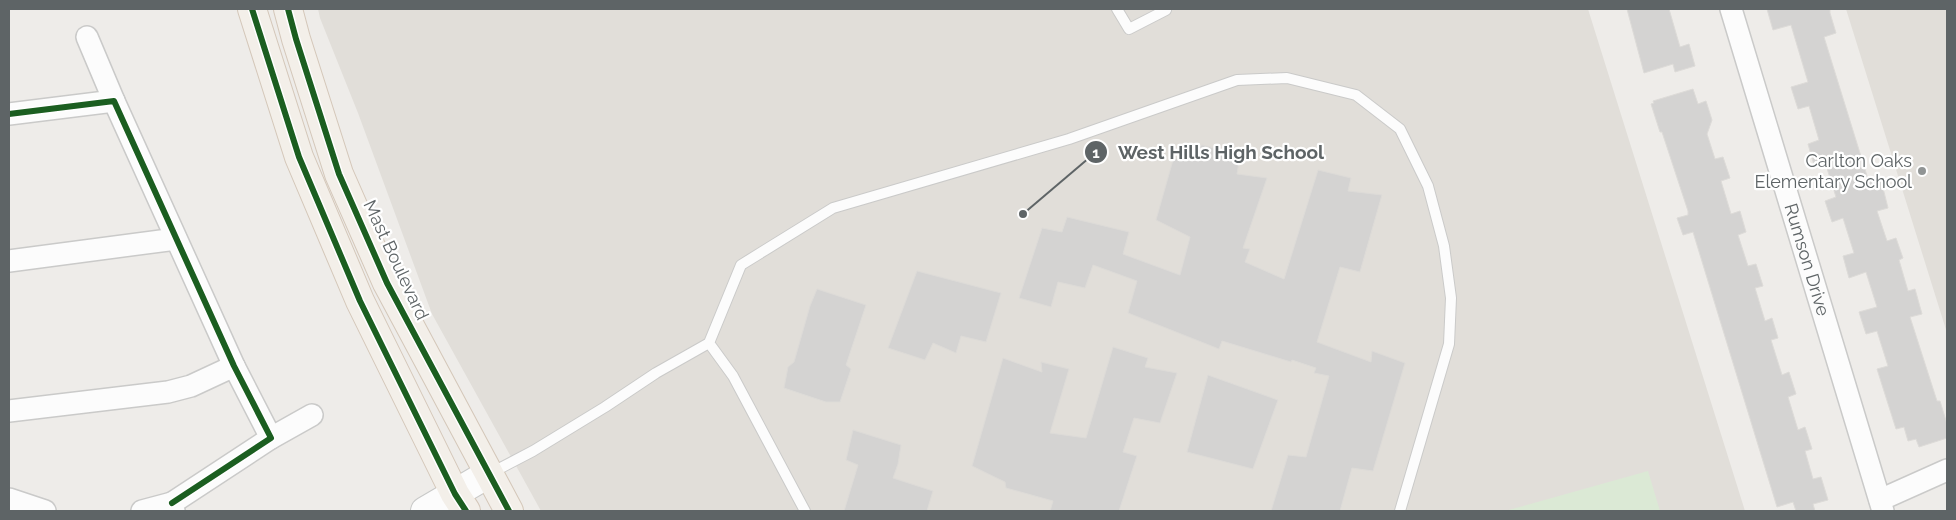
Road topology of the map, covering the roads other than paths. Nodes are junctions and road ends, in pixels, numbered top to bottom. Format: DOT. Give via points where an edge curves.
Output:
graph roads {
  1 [pos="252,9"];
  2 [pos="288,9"];
  3 [pos="1117,9"];
  4 [pos="1731,9"];
  5 [pos="1166,10"];
  6 [pos="87,37"];
  7 [pos="114,101"];
  8 [pos="9,114"];
  9 [pos="176,239"];
  10 [pos="9,261"];
  11 [pos="709,343"];
  12 [pos="234,366"];
  13 [pos="9,411"];
  14 [pos="312,415"];
  15 [pos="270,438"];
  16 [pos="1947,470"];
  17 [pos="488,474"];
  18 [pos="9,499"];
  19 [pos="461,502"];
  20 [pos="1882,506"];
  21 [pos="173,507"];
  22 [pos="45,511"];
  23 [pos="142,511"];
  24 [pos="425,511"];
  25 [pos="508,511"];
  26 [pos="805,511"];
  27 [pos="1400,511"];
  1 -- 19 [label="main road" via="298,157 360,301"];
  2 -- 17 [label="main road, Mast Boulevard" via="339,174 387,283"];
  3 -- 5 [label="lane" via="1129,29"];
  4 -- 20 [label="street, Rumson Drive"];
  6 -- 7 [label="street"];
  7 -- 8 [label="street"];
  7 -- 9 [label="street"];
  9 -- 10 [label="street"];
  9 -- 12 [label="street"];
  11 -- 17 [label="lane" via="656,373 605,408"];
  11 -- 26 [label="lane" via="733,376"];
  11 -- 27 [label="lane" via="741,265 833,208 1068,139 1238,80 1287,78 1356,95 1400,129 1428,186 1442,237 1450,298 1449,344"];
  12 -- 13 [label="street" via="191,386 168,392"];
  12 -- 15 [label="street"];
  14 -- 15 [label="street"];
  15 -- 21 [label="street"];
  16 -- 20 [label="street"];
  17 -- 19 [label="street"];
  17 -- 25 [label="main road, Mast Boulevard"];
  18 -- 22 [label="street"];
  19 -- 24 [label="street"];
  21 -- 23 [label="street"];
}
